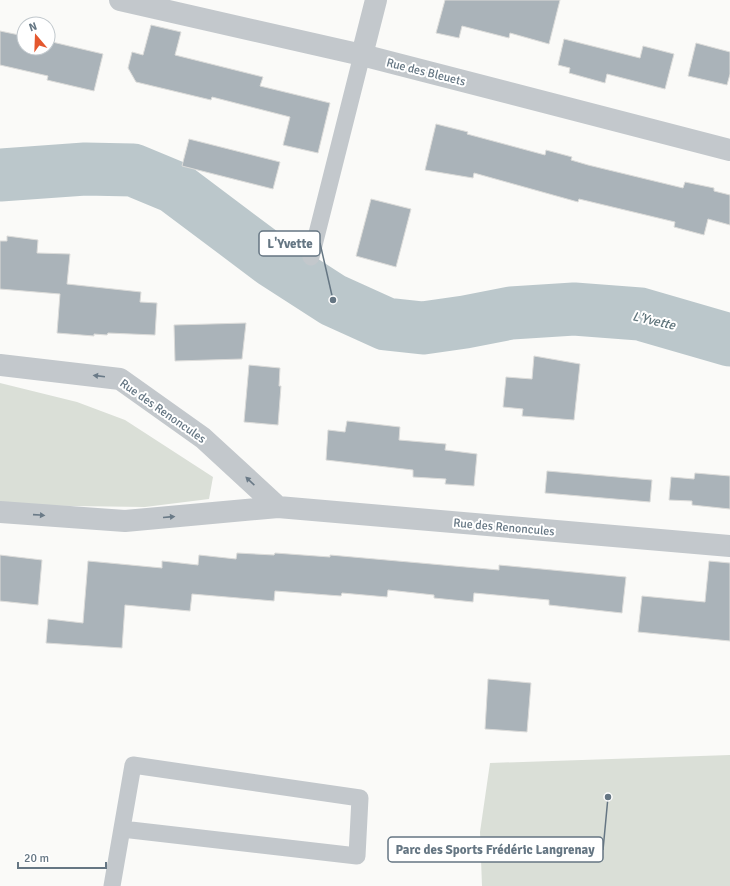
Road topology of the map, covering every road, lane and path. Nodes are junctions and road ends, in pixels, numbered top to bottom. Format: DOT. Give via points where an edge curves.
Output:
graph roads {
  1 [pos="120,0"];
  2 [pos="376,0"];
  3 [pos="362,55"];
  4 [pos="730,150"];
  5 [pos="311,257"];
  6 [pos="0,365"];
  7 [pos="278,507"];
  8 [pos="0,512"];
  9 [pos="730,546"];
  10 [pos="122,829"];
  11 [pos="112,886"];
  1 -- 3 [label="street, Rue des Bleuets"];
  2 -- 3 [label="street"];
  3 -- 4 [label="street, Rue des Bleuets"];
  3 -- 5 [label="lane"];
  7 -- 6 [label="street, Rue des Renoncules, one-way" via="203,438 120,379"];
  8 -- 7 [label="street, Rue des Renoncules, one-way" via="126,520"];
  7 -- 9 [label="street, Rue des Renoncules"];
  10 -- 10 [label="lane" via="357,856 360,798 133,765"];
  10 -- 11 [label="lane"];
}
